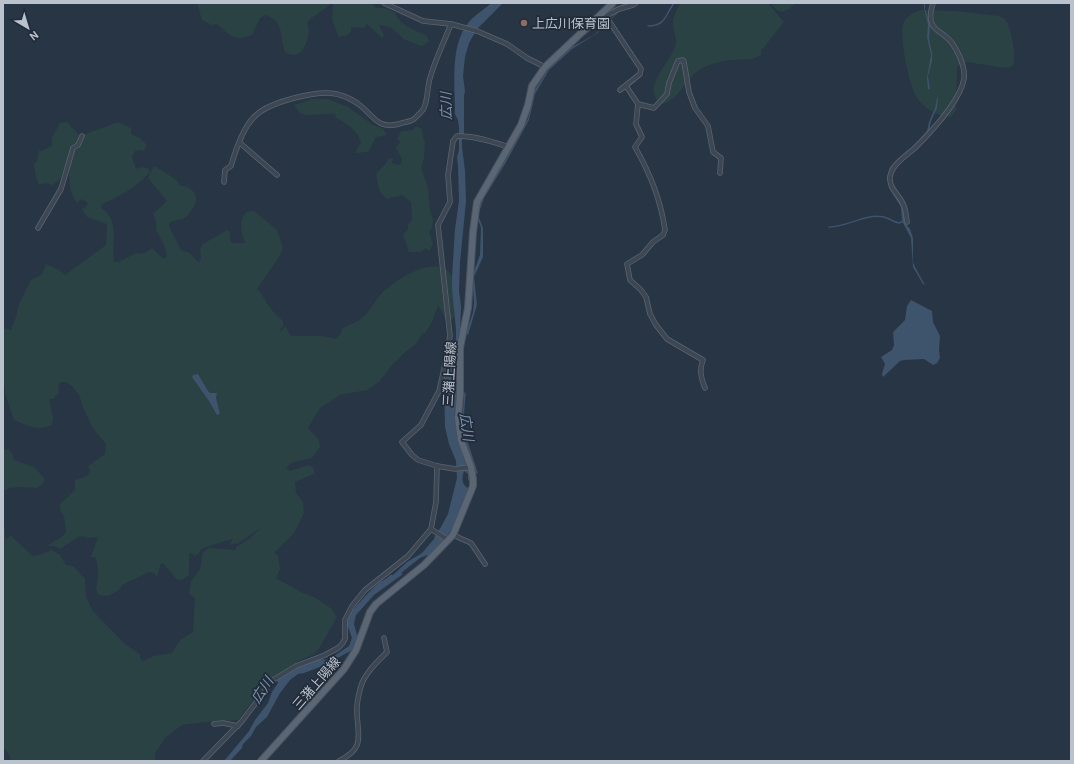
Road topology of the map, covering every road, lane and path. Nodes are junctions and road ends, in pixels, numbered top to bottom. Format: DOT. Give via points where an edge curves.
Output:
graph roads {
  1 [pos="384,3"];
  2 [pos="613,3"];
  3 [pos="636,3"];
  4 [pos="933,3"];
  5 [pos="605,13"];
  6 [pos="451,24"];
  7 [pos="545,67"];
  8 [pos="626,86"];
  9 [pos="620,90"];
  10 [pos="638,104"];
  11 [pos="82,136"];
  12 [pos="240,143"];
  13 [pos="508,147"];
  14 [pos="720,173"];
  15 [pos="277,175"];
  16 [pos="224,182"];
  17 [pos="907,222"];
  18 [pos="38,228"];
  19 [pos="705,388"];
  20 [pos="437,466"];
  21 [pos="469,467"];
  22 [pos="431,529"];
  23 [pos="449,538"];
  24 [pos="485,564"];
  25 [pos="384,638"];
  26 [pos="214,724"];
  27 [pos="238,726"];
  28 [pos="203,761"];
  29 [pos="261,761"];
  30 [pos="339,761"];
  1 -- 6 [label="street" via="423,21"];
  2 -- 5 [label="main road, 三潴上陽線"];
  3 -- 5 [label="street"];
  4 -- 17 [label="street" via="930,14 932,24 956,49 965,77 962,89 941,120 896,164 891,173 893,191 904,205"];
  5 -- 7 [label="main road, 三潴上陽線"];
  5 -- 8 [label="street" via="641,70 640,74"];
  6 -- 7 [label="street" via="477,31 507,44"];
  6 -- 12 [label="street" via="430,77 424,109 415,118 384,125 376,122 361,106 338,94 311,94 261,111 248,124"];
  7 -- 13 [label="main road, 三潴上陽線" via="532,86 521,125"];
  8 -- 9 [label="street"];
  8 -- 10 [label="street"];
  10 -- 14 [label="street" via="654,108 667,94 676,63 683,60 695,108 708,126 713,152 721,158"];
  10 -- 19 [label="street" via="636,124 642,137 635,147 652,180 665,230 642,255 627,264 630,280 642,290 652,318 668,339 703,360 700,369"];
  11 -- 18 [label="street" via="78,145 73,148 58,194"];
  12 -- 15 [label="street"];
  12 -- 16 [label="street" via="231,166 225,170"];
  13 -- 20 [label="street" via="465,136 457,136 453,141 448,175 450,202 438,225 450,336 439,391 421,425 402,442 418,460"];
  13 -- 21 [label="main road, 三潴上陽線" via="482,191 475,211 468,308 460,348 458,418"];
  20 -- 21 [label="street" via="455,469"];
  20 -- 22 [label="street" via="436,502"];
  21 -- 23 [label="main road, 三潴上陽線" via="473,486"];
  22 -- 23 [label="street"];
  22 -- 27 [label="street" via="408,556 365,590 352,606 345,620 345,639 338,648 296,666 273,680"];
  23 -- 24 [label="street" via="471,543"];
  23 -- 29 [label="main road, 三潴上陽線" via="424,564 376,604 370,612 356,650 344,669"];
  25 -- 30 [label="street" via="387,652 370,669 361,685 357,707 357,746 350,756"];
  26 -- 27 [label="street"];
  27 -- 28 [label="street"];
}
